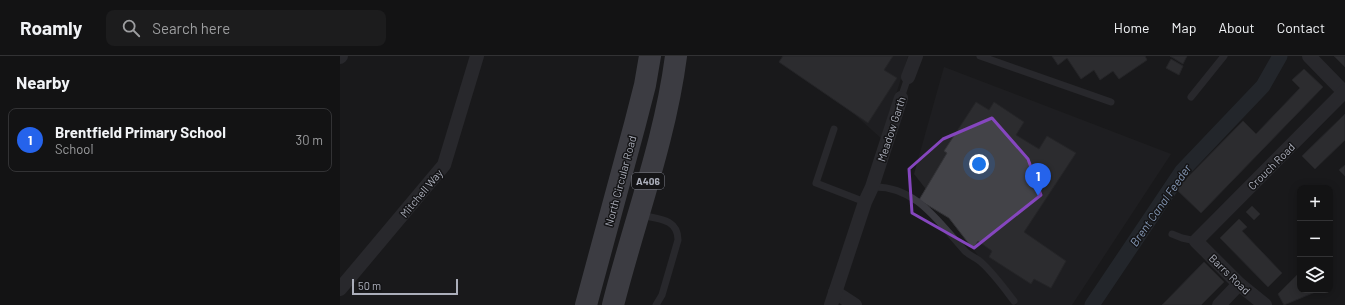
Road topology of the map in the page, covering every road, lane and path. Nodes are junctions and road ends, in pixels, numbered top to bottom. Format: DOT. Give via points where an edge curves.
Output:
graph roads {
  1 [pos="477,56"];
  2 [pos="650,56"];
  3 [pos="676,56"];
  4 [pos="916,56"];
  5 [pos="980,56"];
  6 [pos="1224,56"];
  7 [pos="1309,56"];
  8 [pos="908,78"];
  9 [pos="1345,92"];
  10 [pos="1191,97"];
  11 [pos="901,98"];
  12 [pos="1111,102"];
  13 [pos="834,129"];
  14 [pos="872,187"];
  15 [pos="865,202"];
  16 [pos="638,215"];
  17 [pos="1172,234"];
  18 [pos="1196,241"];
  19 [pos="1239,284"];
  20 [pos="340,289"];
  21 [pos="833,298"];
  22 [pos="1014,301"];
  23 [pos="617,304"];
  24 [pos="586,305"];
  25 [pos="656,305"];
  26 [pos="855,305"];
  27 [pos="1219,305"];
  28 [pos="1265,305"];
  1 -- 20 [label="street, Mitchell Way" via="444,165"];
  2 -- 24 [label="highway, North Circular Road / A406" via="635,124"];
  3 -- 16 [label="highway, A406" via="662,130"];
  4 -- 8 [label="street, Meadow Garth"];
  5 -- 12 [label="lane"];
  6 -- 10 [label="lane"];
  7 -- 9 [label="street"];
  8 -- 11 [label="lane, Meadow Garth"];
  9 -- 18 [label="street, Crouch Road"];
  11 -- 14 [label="street, Meadow Garth"];
  13 -- 15 [label="lane" via="816,183"];
  14 -- 15 [label="street, Meadow Garth"];
  14 -- 22 [label="lane" via="883,186 896,190 928,209 965,251 982,263"];
  15 -- 21 [label="street, Meadow Garth"];
  16 -- 23 [label="highway, A406"];
  16 -- 25 [label="lane" via="666,221 674,225 678,232 662,296"];
  17 -- 18 [label="lane"];
  18 -- 19 [label="street, Barrs Road"];
  19 -- 27 [label="street"];
  19 -- 28 [label="street, Barrs Road"];
  21 -- 26 [label="street"];
}
